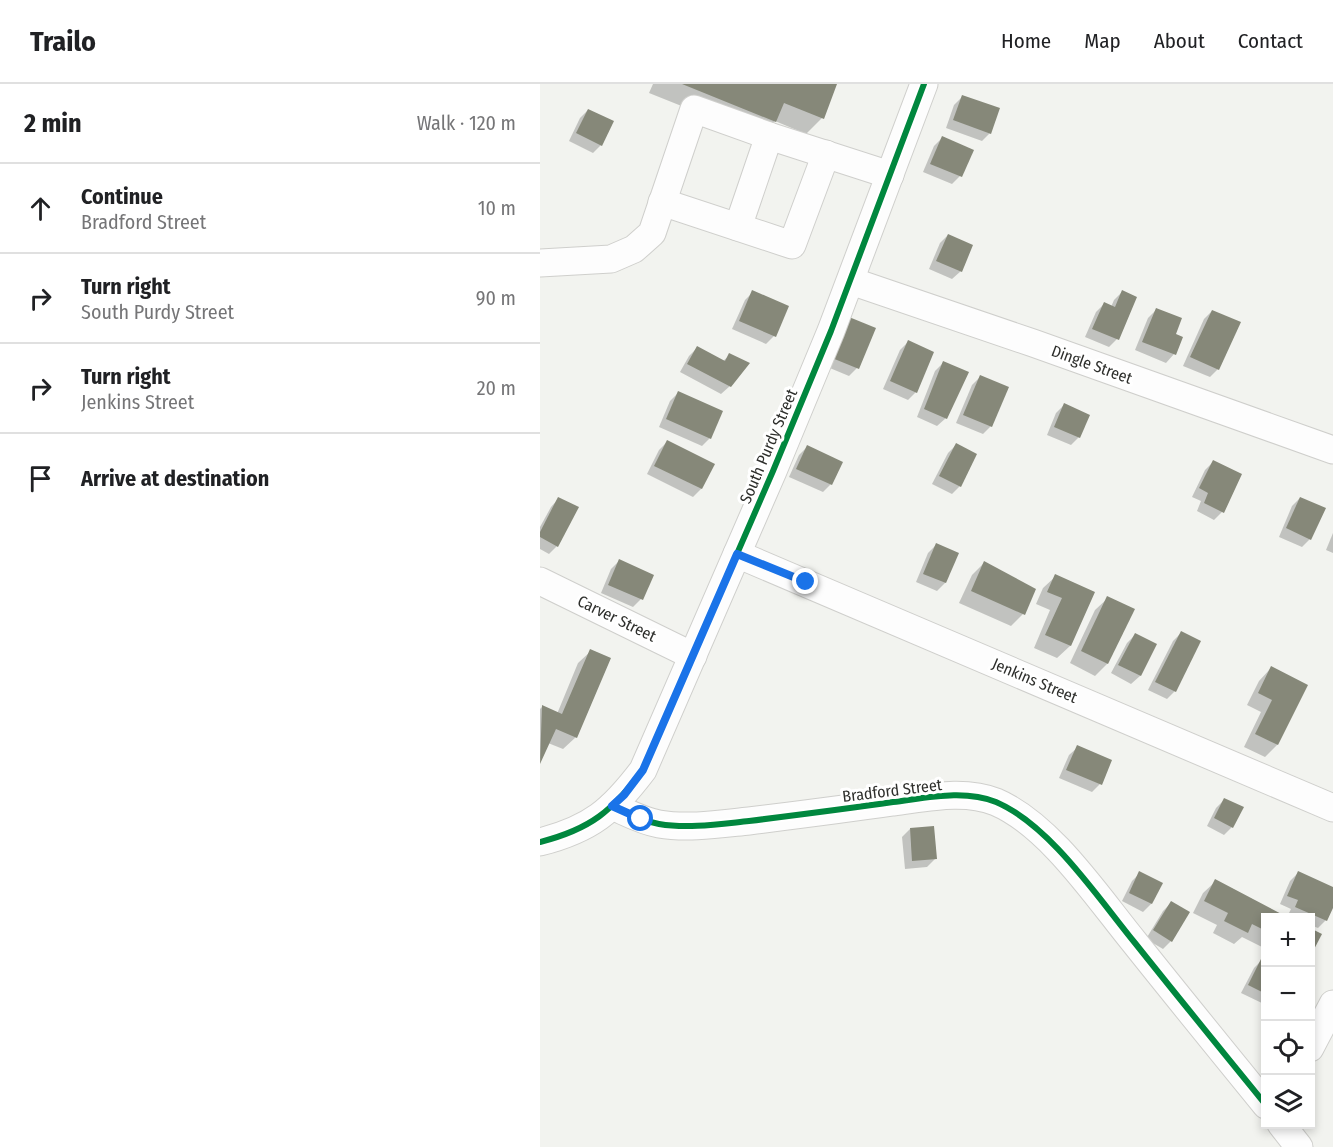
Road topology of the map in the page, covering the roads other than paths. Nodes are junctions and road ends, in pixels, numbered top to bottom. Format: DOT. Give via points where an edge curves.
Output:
graph roads {
  1 [pos="924,84"];
  2 [pos="769,136"];
  3 [pos="826,154"];
  4 [pos="890,175"];
  5 [pos="662,202"];
  6 [pos="738,227"];
  7 [pos="540,263"];
  8 [pos="850,281"];
  9 [pos="1333,450"];
  10 [pos="737,554"];
  11 [pos="540,581"];
  12 [pos="693,656"];
  13 [pos="612,806"];
  14 [pos="1333,808"];
  15 [pos="540,842"];
  16 [pos="1333,1004"];
  17 [pos="1315,1040"];
  18 [pos="1261,1099"];
  19 [pos="1284,1129"];
  20 [pos="1299,1147"];
  1 -- 4 [label="street, South Purdy Street"];
  2 -- 3 [label="street"];
  2 -- 5 [label="street" via="694,109"];
  2 -- 6 [label="street"];
  3 -- 4 [label="street"];
  3 -- 6 [label="street" via="792,245"];
  4 -- 8 [label="street, South Purdy Street"];
  5 -- 6 [label="street"];
  5 -- 7 [label="street" via="652,233 634,249 611,259"];
  8 -- 9 [label="street, Dingle Street"];
  8 -- 10 [label="street, South Purdy Street"];
  10 -- 12 [label="street, South Purdy Street"];
  10 -- 14 [label="street, Jenkins Street"];
  11 -- 12 [label="street, Carver Street"];
  12 -- 13 [label="street, South Purdy Street" via="643,770"];
  13 -- 15 [label="street" via="577,831"];
  13 -- 18 [label="street, Bradford Street" via="641,819 682,826 961,795 997,803 1038,828 1090,886"];
  16 -- 17 [label="street"];
  19 -- 20 [label="street"];
}
